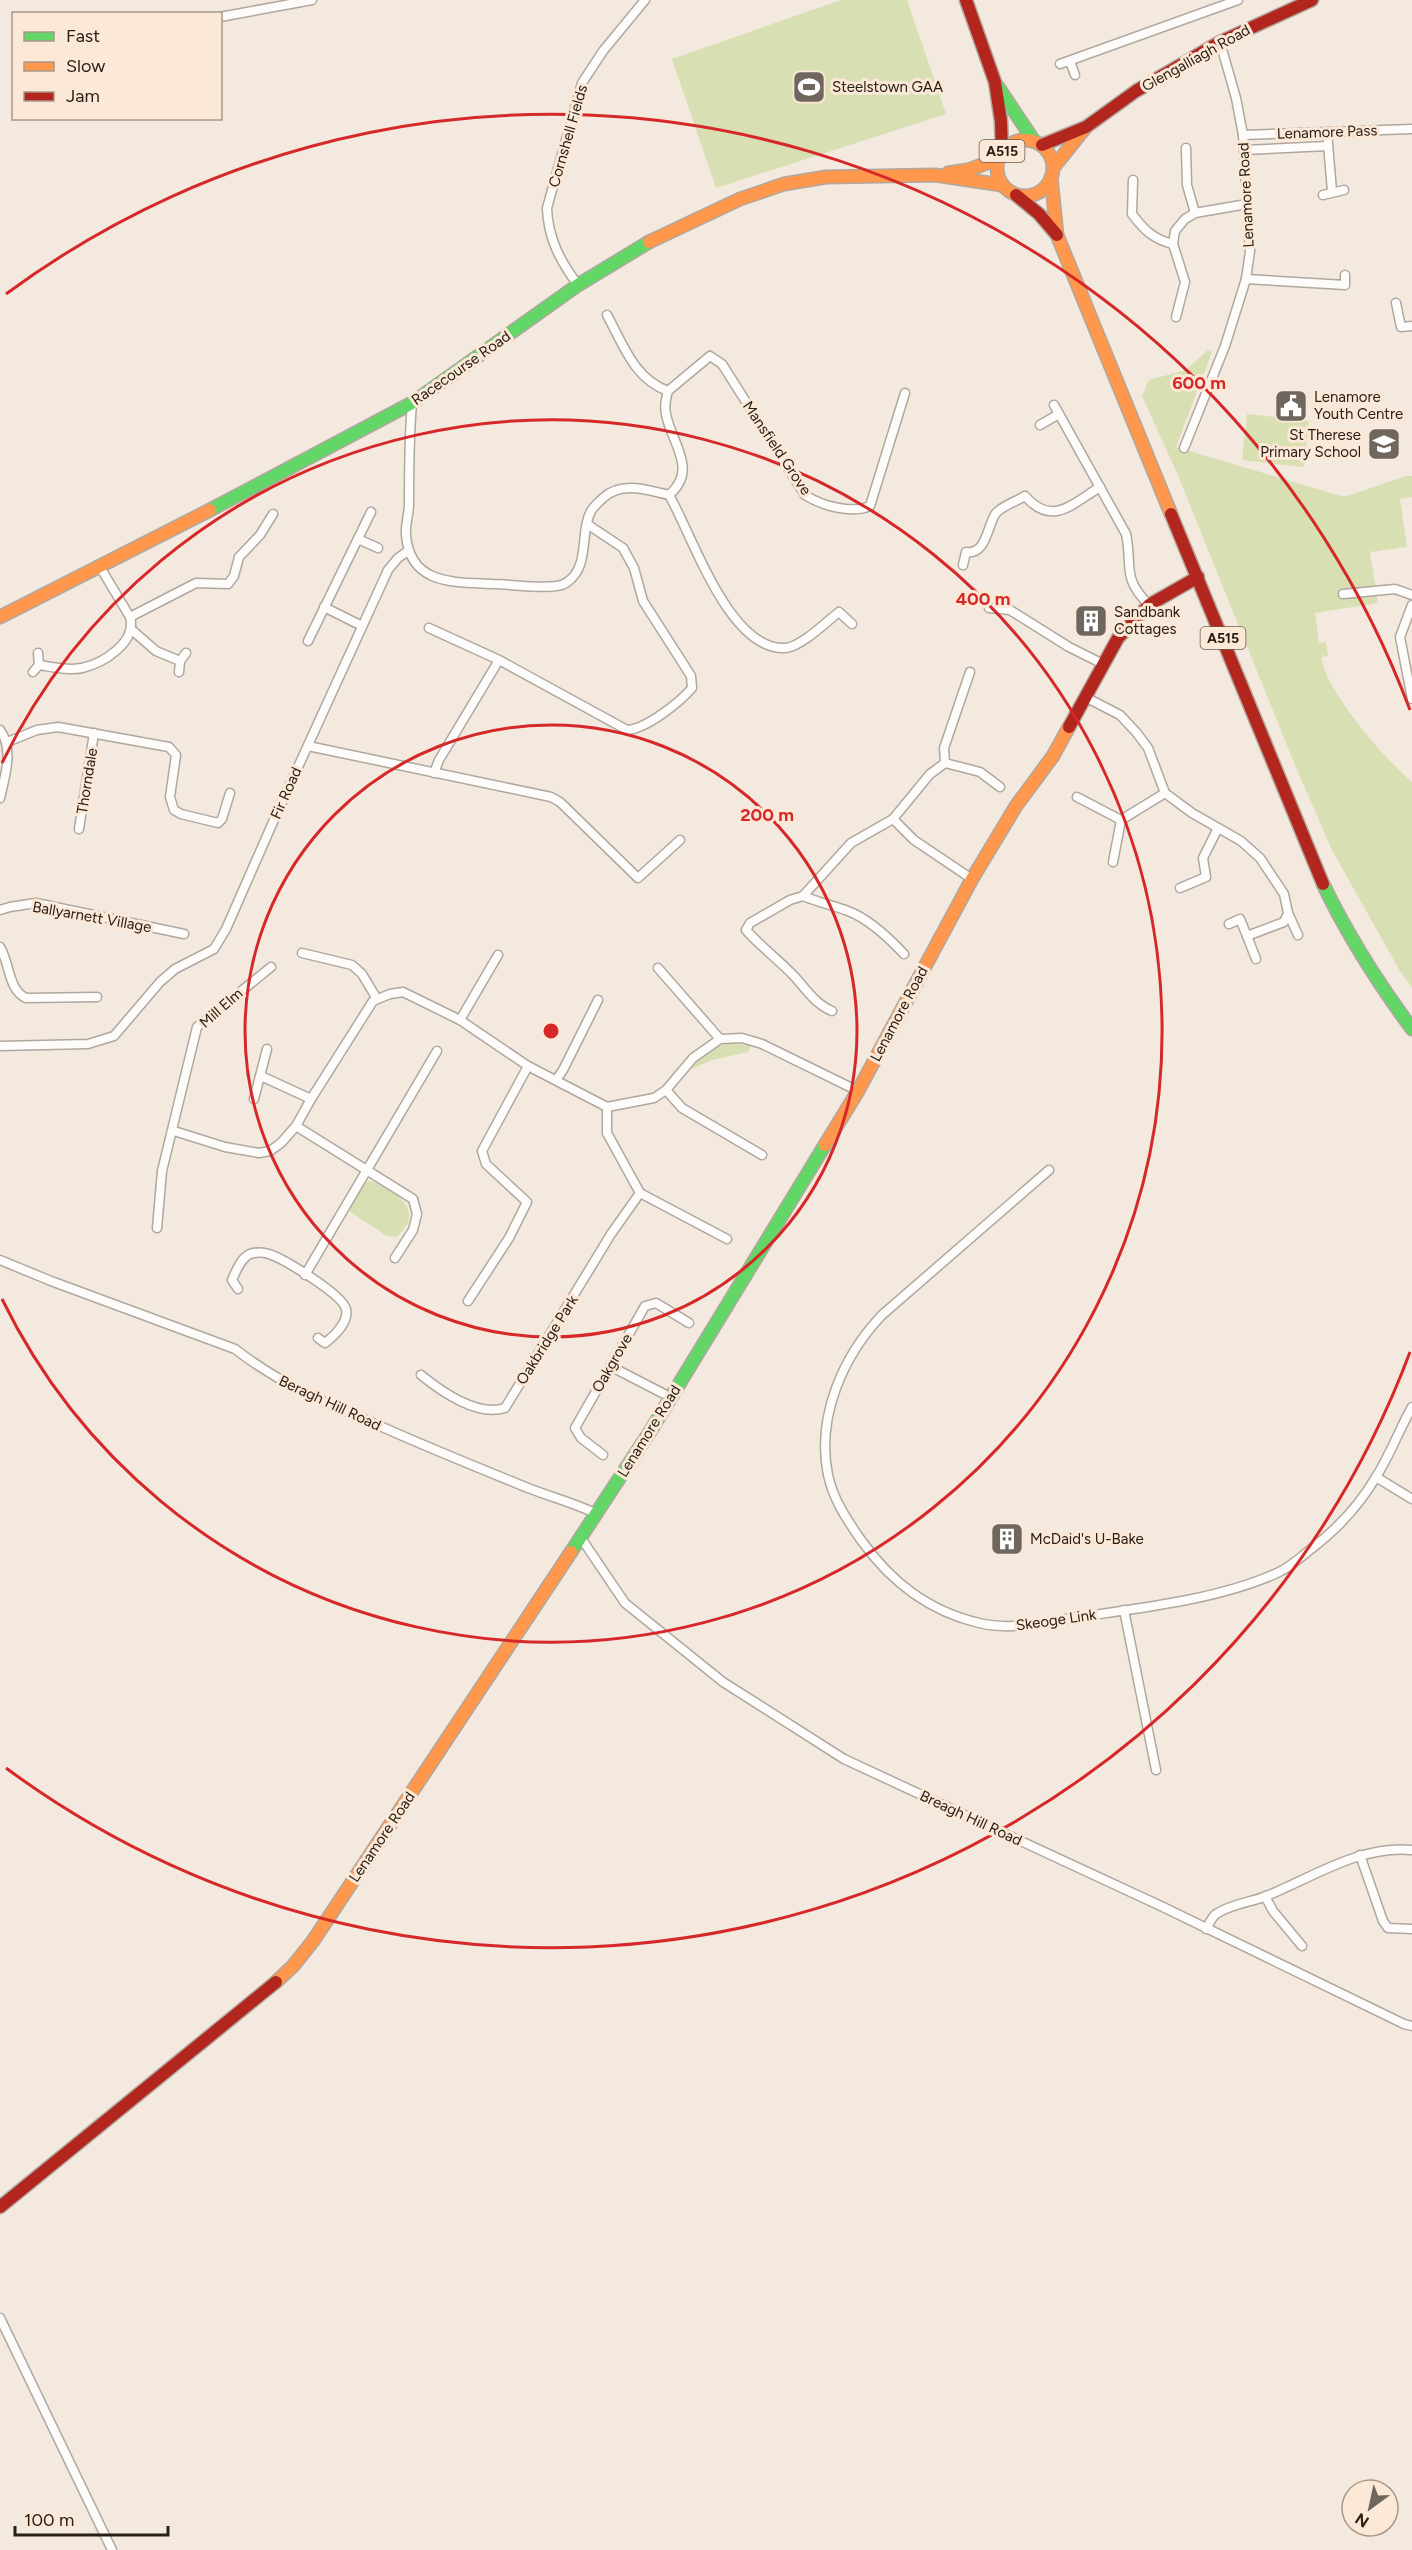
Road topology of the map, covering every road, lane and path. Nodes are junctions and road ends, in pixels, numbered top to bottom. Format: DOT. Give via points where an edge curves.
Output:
graph roads {
  1 [pos="312,0"];
  2 [pos="645,0"];
  3 [pos="966,0"];
  4 [pos="1238,0"];
  5 [pos="1312,0"];
  6 [pos="222,17"];
  7 [pos="1220,42"];
  8 [pos="1070,62"];
  9 [pos="1060,64"];
  10 [pos="1075,75"];
  11 [pos="995,82"];
  12 [pos="1086,127"];
  13 [pos="1412,129"];
  14 [pos="1327,132"];
  15 [pos="1243,135"];
  16 [pos="1038,143"];
  17 [pos="1328,146"];
  18 [pos="1186,148"];
  19 [pos="1244,150"];
  20 [pos="1000,155"];
  21 [pos="1052,172"];
  22 [pos="935,175"];
  23 [pos="1133,180"];
  24 [pos="1002,185"];
  25 [pos="1344,190"];
  26 [pos="1016,195"];
  27 [pos="1247,204"];
  28 [pos="1195,213"];
  29 [pos="1057,235"];
  30 [pos="1173,244"];
  31 [pos="1346,275"];
  32 [pos="1246,279"];
  33 [pos="578,285"];
  34 [pos="1396,303"];
  35 [pos="607,315"];
  36 [pos="1176,317"];
  37 [pos="1412,326"];
  38 [pos="668,391"];
  39 [pos="905,393"];
  40 [pos="412,403"];
  41 [pos="1054,405"];
  42 [pos="1059,414"];
  43 [pos="1040,425"];
  44 [pos="1184,448"];
  45 [pos="1100,487"];
  46 [pos="669,495"];
  47 [pos="371,512"];
  48 [pos="273,514"];
  49 [pos="587,524"];
  50 [pos="358,539"];
  51 [pos="378,548"];
  52 [pos="408,551"];
  53 [pos="963,565"];
  54 [pos="100,567"];
  55 [pos="1198,577"];
  56 [pos="1343,594"];
  57 [pos="1412,595"];
  58 [pos="1149,605"];
  59 [pos="1412,605"];
  60 [pos="324,607"];
  61 [pos="989,608"];
  62 [pos="0,617"];
  63 [pos="129,617"];
  64 [pos="852,624"];
  65 [pos="362,626"];
  66 [pos="429,628"];
  67 [pos="132,630"];
  68 [pos="308,641"];
  69 [pos="186,652"];
  70 [pos="38,653"];
  71 [pos="499,660"];
  72 [pos="180,661"];
  73 [pos="1103,664"];
  74 [pos="39,665"];
  75 [pos="33,672"];
  76 [pos="179,672"];
  77 [pos="970,672"];
  78 [pos="1085,697"];
  79 [pos="1412,699"];
  80 [pos="0,729"];
  81 [pos="94,733"];
  82 [pos="7,742"];
  83 [pos="308,746"];
  84 [pos="945,763"];
  85 [pos="434,773"];
  86 [pos="1000,787"];
  87 [pos="230,793"];
  88 [pos="1165,793"];
  89 [pos="1077,797"];
  90 [pos="0,798"];
  91 [pos="892,819"];
  92 [pos="1121,820"];
  93 [pos="1218,828"];
  94 [pos="79,829"];
  95 [pos="680,840"];
  96 [pos="1113,862"];
  97 [pos="972,879"];
  98 [pos="1180,888"];
  99 [pos="803,896"];
  100 [pos="0,910"];
  101 [pos="1288,913"];
  102 [pos="1229,924"];
  103 [pos="184,934"];
  104 [pos="1298,935"];
  105 [pos="1247,936"];
  106 [pos="0,947"];
  107 [pos="302,953"];
  108 [pos="904,954"];
  109 [pos="498,955"];
  110 [pos="1256,959"];
  111 [pos="271,967"];
  112 [pos="658,968"];
  113 [pos="97,998"];
  114 [pos="377,999"];
  115 [pos="598,1000"];
  116 [pos="832,1011"];
  117 [pos="460,1020"];
  118 [pos="1412,1029"];
  119 [pos="720,1039"];
  120 [pos="0,1046"];
  121 [pos="267,1049"];
  122 [pos="437,1051"];
  123 [pos="528,1066"];
  124 [pos="261,1076"];
  125 [pos="556,1080"];
  126 [pos="666,1089"];
  127 [pos="858,1091"];
  128 [pos="311,1099"];
  129 [pos="254,1100"];
  130 [pos="607,1107"];
  131 [pos="296,1126"];
  132 [pos="174,1131"];
  133 [pos="762,1155"];
  134 [pos="1049,1170"];
  135 [pos="366,1171"];
  136 [pos="640,1193"];
  137 [pos="157,1228"];
  138 [pos="727,1239"];
  139 [pos="395,1258"];
  140 [pos="0,1260"];
  141 [pos="305,1275"];
  142 [pos="238,1289"];
  143 [pos="468,1301"];
  144 [pos="689,1323"];
  145 [pos="318,1338"];
  146 [pos="610,1366"];
  147 [pos="421,1375"];
  148 [pos="670,1397"];
  149 [pos="1412,1407"];
  150 [pos="603,1455"];
  151 [pos="1376,1477"];
  152 [pos="1412,1499"];
  153 [pos="597,1514"];
  154 [pos="581,1538"];
  155 [pos="1124,1610"];
  156 [pos="1156,1770"];
  157 [pos="1412,1850"];
  158 [pos="1360,1856"];
  159 [pos="1265,1896"];
  160 [pos="1206,1929"];
  161 [pos="1412,1929"];
  162 [pos="1302,1946"];
  163 [pos="1412,2026"];
  164 [pos="0,2208"];
  165 [pos="0,2318"];
  166 [pos="112,2550"];
  1 -- 6 [label="street"];
  2 -- 33 [label="street, Cornshell Fields" via="582,83 547,208 548,228 556,252"];
  3 -- 11 [label="main road, A515"];
  4 -- 8 [label="street"];
  5 -- 7 [label="main road, Glengalliagh Road"];
  7 -- 12 [label="main road, Glengalliagh Road" via="1136,91"];
  7 -- 15 [label="street, Lenamore Road"];
  8 -- 9 [label="street"];
  8 -- 10 [label="street"];
  11 -- 16 [label="main road, A515"];
  11 -- 20 [label="main road, A515" via="1001,121"];
  12 -- 16 [label="main road, Glengalliagh Road"];
  12 -- 21 [label="main road, Glengalliagh Road"];
  13 -- 14 [label="street, Lenamore Pass"];
  14 -- 15 [label="street, Lenamore Pass"];
  14 -- 17 [label="street"];
  15 -- 19 [label="street, Lenamore Road"];
  16 -- 20 [label="main road, A515" via="1016,141"];
  16 -- 21 [label="main road, A515" via="1048,152"];
  17 -- 19 [label="street"];
  17 -- 25 [label="street" via="1328,193"];
  18 -- 28 [label="street" via="1187,185"];
  19 -- 27 [label="street, Lenamore Road"];
  20 -- 22 [label="main road, Racecourse Road" via="968,170"];
  20 -- 24 [label="main road, A515" via="996,169"];
  21 -- 26 [label="main road" via="1041,191"];
  21 -- 29 [label="main road, A515"];
  22 -- 24 [label="main road, Racecourse Road"];
  22 -- 33 [label="main road, Racecourse Road" via="826,177 784,184 740,199 648,242"];
  23 -- 30 [label="street" via="1132,214 1151,236"];
  24 -- 26 [label="main road, A515"];
  26 -- 29 [label="main road, A515" via="1040,214"];
  27 -- 28 [label="street"];
  27 -- 32 [label="street, Lenamore Road" via="1250,251"];
  28 -- 30 [label="street" via="1175,231"];
  29 -- 55 [label="main road, A515"];
  30 -- 36 [label="street" via="1185,282"];
  31 -- 32 [label="street" via="1345,285"];
  32 -- 44 [label="street, Lenamore Road" via="1225,346"];
  33 -- 40 [label="main road, Racecourse Road"];
  34 -- 37 [label="street" via="1401,327"];
  35 -- 38 [label="street" via="639,373"];
  38 -- 39 [label="street, Mansfield Grove" via="710,356 722,364 805,495 860,510 870,506"];
  38 -- 46 [label="street" via="666,415 683,468 681,479"];
  40 -- 52 [label="street" via="410,506 405,524"];
  40 -- 54 [label="main road, Racecourse Road"];
  41 -- 42 [label="street"];
  42 -- 43 [label="street"];
  42 -- 45 [label="street"];
  45 -- 53 [label="street" via="1058,512 1041,511 1025,496 997,512 979,548 966,552"];
  45 -- 58 [label="street" via="1126,534 1129,575"];
  46 -- 49 [label="street" via="628,488 608,494 590,513"];
  46 -- 64 [label="street" via="709,579 731,614 760,641 788,648 839,612"];
  47 -- 50 [label="street"];
  48 -- 63 [label="street" via="239,557 228,584 196,583"];
  49 -- 52 [label="street" via="580,563 565,584 441,581 425,573"];
  49 -- 71 [label="street" via="623,548 634,568 643,601 691,676 692,688 637,729 627,730"];
  50 -- 51 [label="street"];
  50 -- 60 [label="street"];
  52 -- 65 [label="street, Fir Road" via="388,570"];
  54 -- 62 [label="main road, Racecourse Road"];
  54 -- 63 [label="street"];
  55 -- 58 [label="main road, Lenamore Road"];
  55 -- 118 [label="main road, A515" via="1338,915 1378,983"];
  56 -- 57 [label="street" via="1395,589"];
  58 -- 73 [label="main road, Lenamore Road" via="1118,638"];
  59 -- 79 [label="street" via="1400,637"];
  60 -- 65 [label="street"];
  60 -- 68 [label="street"];
  61 -- 73 [label="street" via="1010,610"];
  63 -- 67 [label="street"];
  65 -- 83 [label="street, Fir Road"];
  66 -- 71 [label="street"];
  67 -- 72 [label="street" via="156,651"];
  67 -- 74 [label="street" via="110,655 97,663 61,669"];
  69 -- 72 [label="street"];
  70 -- 74 [label="street"];
  71 -- 85 [label="street"];
  72 -- 76 [label="street"];
  73 -- 78 [label="main road, Lenamore Road"];
  74 -- 75 [label="street"];
  77 -- 84 [label="street" via="944,748"];
  78 -- 88 [label="street" via="1120,715 1136,732 1148,748"];
  78 -- 97 [label="main road, Lenamore Road" via="1053,756 1016,806"];
  80 -- 82 [label="street"];
  81 -- 82 [label="street, Thorndale" via="50,727"];
  81 -- 87 [label="street, Thorndale" via="175,750 170,797 174,810 181,814 218,823"];
  81 -- 94 [label="street, Thorndale"];
  82 -- 90 [label="street"];
  83 -- 85 [label="street"];
  83 -- 120 [label="street, Fir Road" via="214,949 175,969 160,982 114,1036 88,1044"];
  84 -- 86 [label="street" via="980,772"];
  84 -- 91 [label="street" via="930,774"];
  85 -- 95 [label="street" via="551,797 638,878"];
  88 -- 92 [label="street"];
  88 -- 93 [label="street"];
  89 -- 92 [label="street"];
  91 -- 97 [label="street" via="914,840"];
  91 -- 99 [label="street" via="851,843"];
  92 -- 96 [label="street"];
  93 -- 98 [label="street" via="1203,858 1206,877"];
  93 -- 101 [label="street" via="1260,858 1284,894"];
  97 -- 127 [label="main road, Lenamore Road"];
  99 -- 108 [label="street" via="849,911"];
  99 -- 116 [label="street" via="750,923 746,930 820,1006"];
  100 -- 103 [label="street, Ballyarnett Village" via="36,903"];
  101 -- 104 [label="street"];
  101 -- 105 [label="street" via="1284,922"];
  102 -- 105 [label="street" via="1240,919"];
  105 -- 110 [label="street"];
  106 -- 113 [label="street" via="20,995"];
  107 -- 114 [label="street" via="352,965"];
  109 -- 117 [label="street"];
  111 -- 132 [label="street, Mill Elm" via="197,1027"];
  112 -- 119 [label="street"];
  114 -- 117 [label="street" via="404,992"];
  114 -- 128 [label="street"];
  115 -- 125 [label="street"];
  117 -- 123 [label="street"];
  119 -- 126 [label="street" via="693,1058"];
  119 -- 127 [label="street" via="742,1038 762,1044"];
  121 -- 124 [label="street"];
  122 -- 135 [label="street"];
  123 -- 125 [label="street"];
  123 -- 143 [label="street" via="482,1151 486,1164 527,1202 509,1239"];
  124 -- 128 [label="street"];
  124 -- 129 [label="street"];
  125 -- 130 [label="street"];
  126 -- 130 [label="street" via="654,1098"];
  126 -- 133 [label="street" via="682,1108"];
  127 -- 148 [label="main road, Lenamore Road"];
  128 -- 131 [label="street"];
  130 -- 136 [label="street" via="608,1133"];
  131 -- 132 [label="street" via="281,1143 260,1153"];
  131 -- 135 [label="street"];
  132 -- 137 [label="street, Mill Elm" via="160,1183"];
  134 -- 155 [label="street, Skeoge Link" via="862,1336 846,1361 825,1432 828,1475 842,1513 875,1560 910,1593 945,1613 1003,1628"];
  135 -- 139 [label="street" via="413,1199 417,1214 413,1230"];
  135 -- 141 [label="street"];
  136 -- 138 [label="street"];
  136 -- 147 [label="street, Oakbridge Park" via="505,1408 489,1412 471,1405 439,1390"];
  140 -- 153 [label="street, Beragh Hill Road" via="235,1349 306,1394"];
  141 -- 142 [label="street" via="258,1252 249,1254 239,1265 232,1280"];
  141 -- 145 [label="street" via="342,1299 346,1309 345,1321 333,1336 325,1343"];
  144 -- 146 [label="street, Oakgrove" via="656,1303 645,1306"];
  146 -- 148 [label="street"];
  146 -- 150 [label="street, Oakgrove" via="575,1428 581,1438"];
  148 -- 153 [label="main road, Lenamore Road"];
  149 -- 151 [label="street, Skeoge Link"];
  151 -- 152 [label="street"];
  151 -- 155 [label="street, Skeoge Link" via="1314,1548 1279,1572 1230,1590"];
  153 -- 154 [label="main road, Lenamore Road"];
  154 -- 160 [label="street, Breagh Hill Road" via="625,1604 723,1682 844,1759"];
  154 -- 164 [label="main road, Lenamore Road" via="313,1941 292,1966"];
  155 -- 156 [label="street"];
  157 -- 158 [label="street"];
  158 -- 159 [label="street"];
  158 -- 161 [label="street" via="1383,1921 1388,1928"];
  159 -- 160 [label="street" via="1215,1914"];
  159 -- 162 [label="street"];
  160 -- 163 [label="street, Breagh Hill Road"];
  165 -- 166 [label="street"];
}
